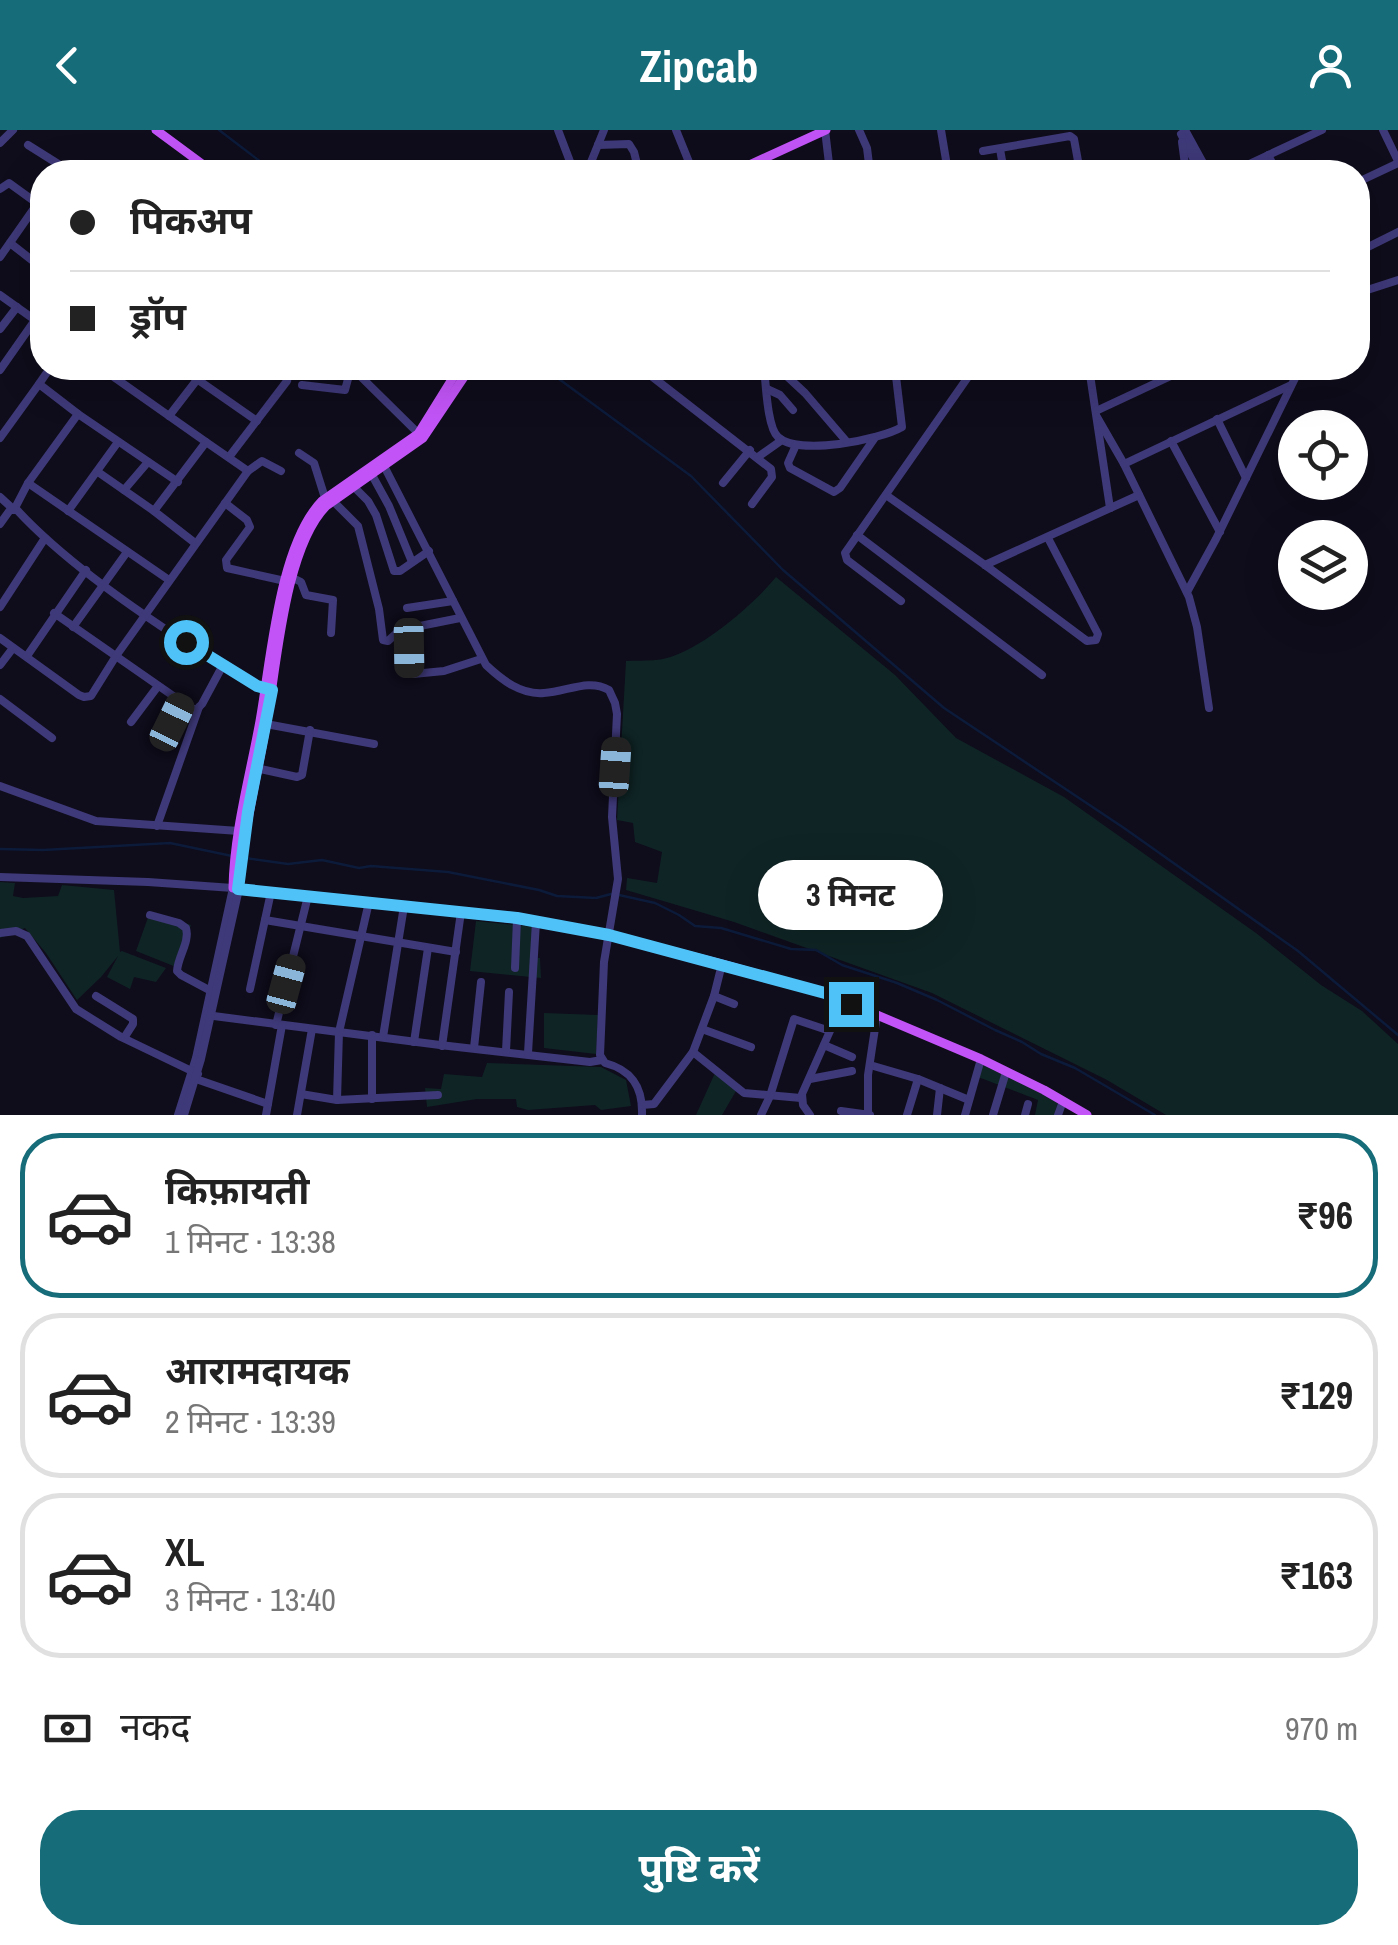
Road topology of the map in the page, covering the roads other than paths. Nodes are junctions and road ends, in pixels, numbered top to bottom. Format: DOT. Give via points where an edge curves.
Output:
graph roads {
  1 [pos="13,130"];
  2 [pos="156,130"];
  3 [pos="558,130"];
  4 [pos="604,130"];
  5 [pos="676,130"];
  6 [pos="826,130"];
  7 [pos="859,130"];
  8 [pos="941,130"];
  9 [pos="1322,130"];
  10 [pos="1383,130"];
  11 [pos="1183,131"];
  12 [pos="807,134"];
  13 [pos="0,142"];
  14 [pos="28,144"];
  15 [pos="598,145"];
  16 [pos="1000,148"];
  17 [pos="982,151"];
  18 [pos="1268,156"];
  19 [pos="50,160"];
  20 [pos="196,160"];
  21 [pos="569,160"];
  22 [pos="592,160"];
  23 [pos="636,160"];
  24 [pos="687,160"];
  25 [pos="769,160"];
  26 [pos="829,160"];
  27 [pos="868,160"];
  28 [pos="946,160"];
  29 [pos="1002,160"];
  30 [pos="1077,160"];
  31 [pos="1185,160"];
  32 [pos="1195,160"];
  33 [pos="1201,160"];
  34 [pos="1259,160"];
  35 [pos="1270,160"];
  36 [pos="1398,162"];
  37 [pos="1370,176"];
  38 [pos="0,189"];
  39 [pos="30,195"];
  40 [pos="30,214"];
  41 [pos="1398,232"];
  42 [pos="10,243"];
  43 [pos="1370,246"];
  44 [pos="0,256"];
  45 [pos="30,259"];
  46 [pos="1398,280"];
  47 [pos="1370,289"];
  48 [pos="0,295"];
  49 [pos="17,307"];
  50 [pos="30,316"];
  51 [pos="0,330"];
  52 [pos="30,333"];
  53 [pos="0,370"];
  54 [pos="42,380"];
  55 [pos="118,380"];
  56 [pos="196,380"];
  57 [pos="198,380"];
  58 [pos="348,380"];
  59 [pos="364,380"];
  60 [pos="457,380"];
  61 [pos="660,380"];
  62 [pos="766,380"];
  63 [pos="791,380"];
  64 [pos="897,380"];
  65 [pos="966,380"];
  66 [pos="1091,380"];
  67 [pos="1164,380"];
  68 [pos="1293,380"];
  69 [pos="287,382"];
  70 [pos="39,384"];
  71 [pos="302,385"];
  72 [pos="1291,385"];
  73 [pos="767,390"];
  74 [pos="793,410"];
  75 [pos="78,414"];
  76 [pos="1097,414"];
  77 [pos="169,416"];
  78 [pos="1217,420"];
  79 [pos="257,421"];
  80 [pos="420,436"];
  81 [pos="0,438"];
  82 [pos="874,439"];
  83 [pos="782,440"];
  84 [pos="1172,441"];
  85 [pos="118,442"];
  86 [pos="206,442"];
  87 [pos="847,442"];
  88 [pos="796,446"];
  89 [pos="750,450"];
  90 [pos="299,453"];
  91 [pos="229,457"];
  92 [pos="758,457"];
  93 [pos="148,462"];
  94 [pos="383,463"];
  95 [pos="1124,464"];
  96 [pos="281,470"];
  97 [pos="248,471"];
  98 [pos="98,472"];
  99 [pos="372,475"];
  100 [pos="1246,478"];
  101 [pos="178,482"];
  102 [pos="28,483"];
  103 [pos="723,483"];
  104 [pos="354,487"];
  105 [pos="124,490"];
  106 [pos="886,495"];
  107 [pos="1139,495"];
  108 [pos="0,497"];
  109 [pos="329,500"];
  110 [pos="225,503"];
  111 [pos="752,504"];
  112 [pos="14,508"];
  113 [pos="1110,508"];
  114 [pos="68,511"];
  115 [pos="154,511"];
  116 [pos="0,524"];
  117 [pos="1220,532"];
  118 [pos="857,535"];
  119 [pos="46,538"];
  120 [pos="1048,538"];
  121 [pos="196,543"];
  122 [pos="429,551"];
  123 [pos="126,552"];
  124 [pos="412,562"];
  125 [pos="985,564"];
  126 [pos="86,570"];
  127 [pos="169,580"];
  128 [pos="289,580"];
  129 [pos="104,584"];
  130 [pos="1187,592"];
  131 [pos="453,601"];
  132 [pos="901,601"];
  133 [pos="0,607"];
  134 [pos="406,608"];
  135 [pos="54,614"];
  136 [pos="145,614"];
  137 [pos="460,618"];
  138 [pos="74,626"];
  139 [pos="331,633"];
  140 [pos="0,638"];
  141 [pos="13,648"];
  142 [pos="409,648"];
  143 [pos="26,656"];
  144 [pos="116,656"];
  145 [pos="482,660"];
  146 [pos="222,665"];
  147 [pos="0,666"];
  148 [pos="1042,675"];
  149 [pos="158,686"];
  150 [pos="268,689"];
  151 [pos="0,699"];
  152 [pos="182,703"];
  153 [pos="199,707"];
  154 [pos="1209,708"];
  155 [pos="131,722"];
  156 [pos="266,724"];
  157 [pos="310,730"];
  158 [pos="52,738"];
  159 [pos="163,742"];
  160 [pos="374,744"];
  161 [pos="256,768"];
  162 [pos="0,786"];
  163 [pos="158,826"];
  164 [pos="239,831"];
  165 [pos="240,848"];
  166 [pos="0,877"];
  167 [pos="236,889"];
  168 [pos="270,892"];
  169 [pos="308,896"];
  170 [pos="369,902"];
  171 [pos="404,906"];
  172 [pos="460,912"];
  173 [pos="150,914"];
  174 [pos="517,918"];
  175 [pos="266,920"];
  176 [pos="536,922"];
  177 [pos="302,928"];
  178 [pos="610,930"];
  179 [pos="0,933"];
  180 [pos="361,937"];
  181 [pos="397,944"];
  182 [pos="428,948"];
  183 [pos="456,952"];
  184 [pos="722,964"];
  185 [pos="515,968"];
  186 [pos="480,982"];
  187 [pos="250,988"];
  188 [pos="211,991"];
  189 [pos="509,992"];
  190 [pos="96,996"];
  191 [pos="714,996"];
  192 [pos="734,1004"];
  193 [pos="208,1015"];
  194 [pos="877,1015"];
  195 [pos="279,1025"];
  196 [pos="312,1029"];
  197 [pos="702,1029"];
  198 [pos="340,1032"];
  199 [pos="372,1036"];
  200 [pos="383,1036"];
  201 [pos="124,1038"];
  202 [pos="414,1042"];
  203 [pos="824,1045"];
  204 [pos="442,1046"];
  205 [pos="751,1047"];
  206 [pos="474,1048"];
  207 [pos="506,1051"];
  208 [pos="693,1052"];
  209 [pos="528,1054"];
  210 [pos="852,1056"];
  211 [pos="602,1060"];
  212 [pos="981,1060"];
  213 [pos="870,1064"];
  214 [pos="852,1071"];
  215 [pos="1006,1072"];
  216 [pos="195,1075"];
  217 [pos="918,1078"];
  218 [pos="810,1079"];
  219 [pos="940,1088"];
  220 [pos="301,1094"];
  221 [pos="438,1095"];
  222 [pos="770,1096"];
  223 [pos="801,1098"];
  224 [pos="372,1099"];
  225 [pos="337,1100"];
  226 [pos="969,1100"];
  227 [pos="1063,1101"];
  228 [pos="268,1104"];
  229 [pos="1028,1104"];
  230 [pos="642,1110"];
  231 [pos="841,1110"];
  232 [pos="180,1115"];
  233 [pos="266,1115"];
  234 [pos="297,1115"];
  235 [pos="761,1115"];
  236 [pos="810,1115"];
  237 [pos="869,1115"];
  238 [pos="907,1115"];
  239 [pos="938,1115"];
  240 [pos="965,1115"];
  241 [pos="993,1115"];
  242 [pos="1025,1115"];
  243 [pos="1058,1115"];
  244 [pos="1087,1115"];
  1 -- 13 [label="street"];
  2 -- 20 [label="main road"];
  3 -- 21 [label="street"];
  4 -- 15 [label="street"];
  5 -- 24 [label="street"];
  6 -- 12 [label="main road"];
  6 -- 26 [label="street"];
  7 -- 27 [label="street"];
  8 -- 28 [label="street"];
  9 -- 18 [label="street"];
  10 -- 36 [label="street"];
  11 -- 31 [label="street"];
  11 -- 32 [label="street"];
  11 -- 33 [label="street"];
  12 -- 25 [label="main road"];
  14 -- 19 [label="street"];
  15 -- 22 [label="street"];
  15 -- 23 [label="street" via="630,144"];
  16 -- 17 [label="street"];
  16 -- 29 [label="street"];
  16 -- 30 [label="street" via="1072,137"];
  18 -- 34 [label="street"];
  18 -- 35 [label="street"];
  36 -- 37 [label="street"];
  38 -- 39 [label="street" via="9,183"];
  40 -- 42 [label="street"];
  41 -- 43 [label="street"];
  42 -- 44 [label="street"];
  42 -- 45 [label="street"];
  46 -- 47 [label="street"];
  48 -- 49 [label="street"];
  49 -- 50 [label="street"];
  49 -- 51 [label="street"];
  52 -- 53 [label="street"];
  54 -- 70 [label="street"];
  55 -- 77 [label="street"];
  56 -- 77 [label="street"];
  57 -- 79 [label="street"];
  58 -- 71 [label="street" via="345,390"];
  59 -- 80 [label="street"];
  60 -- 80 [label="main road"];
  61 -- 89 [label="street"];
  62 -- 73 [label="street"];
  63 -- 87 [label="street"];
  64 -- 82 [label="street" via="903,424"];
  65 -- 106 [label="street"];
  66 -- 76 [label="street"];
  67 -- 76 [label="street"];
  68 -- 72 [label="street"];
  69 -- 79 [label="street"];
  70 -- 75 [label="street"];
  70 -- 81 [label="street"];
  72 -- 78 [label="street"];
  72 -- 100 [label="street"];
  73 -- 74 [label="street"];
  73 -- 83 [label="street" via="773,429"];
  75 -- 85 [label="street"];
  75 -- 102 [label="street"];
  76 -- 95 [label="street"];
  76 -- 113 [label="street"];
  77 -- 86 [label="street"];
  78 -- 84 [label="street"];
  78 -- 100 [label="street"];
  79 -- 91 [label="street"];
  80 -- 94 [label="main road"];
  82 -- 87 [label="street"];
  82 -- 88 [label="street" via="834,492 790,468"];
  83 -- 88 [label="street"];
  83 -- 92 [label="street"];
  84 -- 95 [label="street"];
  84 -- 117 [label="street"];
  85 -- 93 [label="street"];
  85 -- 98 [label="street"];
  86 -- 91 [label="street"];
  86 -- 101 [label="street"];
  87 -- 88 [label="street"];
  89 -- 92 [label="street"];
  89 -- 103 [label="street"];
  90 -- 109 [label="street" via="314,463"];
  91 -- 97 [label="street"];
  92 -- 111 [label="street" via="773,474"];
  93 -- 101 [label="street"];
  93 -- 105 [label="street"];
  94 -- 99 [label="main road"];
  94 -- 109 [label="main road"];
  94 -- 122 [label="street"];
  95 -- 107 [label="street"];
  96 -- 97 [label="street" via="262,461"];
  97 -- 110 [label="street"];
  98 -- 105 [label="street"];
  98 -- 114 [label="street"];
  99 -- 104 [label="main road"];
  99 -- 124 [label="street"];
  100 -- 117 [label="street"];
  101 -- 115 [label="street"];
  102 -- 112 [label="street"];
  102 -- 114 [label="street"];
  104 -- 109 [label="main road"];
  104 -- 124 [label="street" via="376,515 394,571"];
  105 -- 115 [label="street"];
  106 -- 118 [label="street"];
  106 -- 125 [label="street"];
  107 -- 113 [label="street"];
  107 -- 130 [label="street"];
  108 -- 112 [label="street"];
  109 -- 128 [label="main road" via="301,528"];
  109 -- 137 [label="street" via="358,526 383,640"];
  110 -- 121 [label="street"];
  110 -- 128 [label="street" via="250,527 227,568"];
  112 -- 116 [label="street"];
  112 -- 119 [label="street"];
  113 -- 120 [label="street"];
  114 -- 123 [label="street"];
  115 -- 121 [label="street"];
  117 -- 130 [label="street"];
  118 -- 132 [label="street" via="846,560"];
  118 -- 148 [label="street"];
  119 -- 126 [label="street"];
  119 -- 133 [label="street"];
  120 -- 125 [label="street"];
  120 -- 125 [label="street" via="1096,640 1087,641"];
  121 -- 127 [label="street"];
  122 -- 124 [label="street"];
  122 -- 131 [label="street"];
  123 -- 127 [label="street"];
  123 -- 129 [label="street"];
  126 -- 129 [label="street"];
  126 -- 135 [label="street"];
  127 -- 136 [label="street"];
  128 -- 139 [label="street" via="302,582 306,595 332,600"];
  128 -- 150 [label="main road"];
  129 -- 136 [label="street"];
  129 -- 138 [label="street"];
  130 -- 154 [label="street"];
  131 -- 134 [label="street"];
  131 -- 137 [label="street"];
  135 -- 138 [label="street"];
  135 -- 143 [label="street"];
  136 -- 144 [label="street"];
  136 -- 146 [label="street"];
  137 -- 145 [label="street"];
  138 -- 144 [label="street"];
  140 -- 141 [label="street"];
  141 -- 143 [label="street"];
  141 -- 147 [label="street"];
  142 -- 145 [label="street" via="413,674"];
  143 -- 144 [label="street" via="88,698"];
  144 -- 149 [label="street"];
  145 -- 178 [label="street" via="514,687 534,693 588,684 609,690 616,714 612,817 618,889"];
  146 -- 150 [label="street"];
  146 -- 153 [label="street"];
  149 -- 152 [label="street"];
  149 -- 155 [label="street"];
  150 -- 156 [label="main road"];
  150 -- 164 [label="main road"];
  151 -- 158 [label="street"];
  152 -- 153 [label="street"];
  152 -- 159 [label="street"];
  153 -- 163 [label="street"];
  156 -- 157 [label="street"];
  156 -- 161 [label="main road"];
  157 -- 160 [label="street"];
  157 -- 161 [label="street" via="300,776"];
  161 -- 165 [label="main road"];
  162 -- 163 [label="street" via="90,820"];
  163 -- 164 [label="street"];
  164 -- 165 [label="main road"];
  165 -- 167 [label="main road"];
  166 -- 167 [label="street"];
  167 -- 168 [label="main road"];
  167 -- 188 [label="street"];
  167 -- 193 [label="street"];
  168 -- 169 [label="main road"];
  168 -- 175 [label="street"];
  169 -- 170 [label="main road"];
  169 -- 177 [label="street"];
  170 -- 171 [label="main road"];
  170 -- 180 [label="street"];
  171 -- 172 [label="main road"];
  171 -- 181 [label="street"];
  172 -- 174 [label="main road"];
  172 -- 183 [label="street"];
  173 -- 188 [label="street" via="186,928 178,971"];
  174 -- 176 [label="main road"];
  174 -- 185 [label="street"];
  175 -- 177 [label="street"];
  175 -- 187 [label="street"];
  176 -- 178 [label="main road"];
  176 -- 209 [label="street"];
  177 -- 180 [label="street"];
  177 -- 195 [label="street"];
  178 -- 184 [label="main road"];
  178 -- 211 [label="street"];
  179 -- 201 [label="street" via="27,936 76,1009"];
  180 -- 181 [label="street"];
  180 -- 198 [label="street"];
  181 -- 182 [label="street"];
  181 -- 200 [label="street"];
  182 -- 183 [label="street"];
  182 -- 202 [label="street"];
  183 -- 204 [label="street"];
  184 -- 191 [label="street"];
  184 -- 194 [label="main road"];
  186 -- 206 [label="street"];
  188 -- 193 [label="street"];
  189 -- 207 [label="street"];
  190 -- 201 [label="street" via="133,1020"];
  191 -- 192 [label="street"];
  191 -- 197 [label="street"];
  193 -- 195 [label="street"];
  193 -- 216 [label="street"];
  194 -- 212 [label="main road"];
  194 -- 213 [label="street"];
  195 -- 196 [label="street"];
  195 -- 228 [label="street"];
  196 -- 198 [label="street"];
  196 -- 220 [label="street"];
  197 -- 205 [label="street"];
  197 -- 208 [label="street"];
  198 -- 199 [label="street"];
  198 -- 225 [label="street"];
  199 -- 200 [label="street"];
  199 -- 224 [label="street"];
  200 -- 202 [label="street"];
  201 -- 216 [label="street"];
  202 -- 204 [label="street"];
  203 -- 210 [label="street"];
  203 -- 218 [label="street"];
  203 -- 222 [label="street" via="830,1031 794,1019"];
  204 -- 206 [label="street"];
  206 -- 207 [label="street"];
  207 -- 209 [label="street"];
  208 -- 222 [label="street" via="744,1093"];
  208 -- 230 [label="street" via="654,1104"];
  209 -- 211 [label="street"];
  211 -- 230 [label="street" via="631,1077"];
  212 -- 215 [label="main road"];
  212 -- 226 [label="street"];
  213 -- 217 [label="street"];
  213 -- 237 [label="street"];
  214 -- 218 [label="street"];
  215 -- 227 [label="main road"];
  215 -- 241 [label="street"];
  216 -- 228 [label="street"];
  216 -- 232 [label="street"];
  217 -- 219 [label="street"];
  217 -- 238 [label="street"];
  218 -- 223 [label="street"];
  219 -- 226 [label="street"];
  219 -- 239 [label="street"];
  220 -- 225 [label="street"];
  220 -- 234 [label="street"];
  221 -- 224 [label="street"];
  222 -- 223 [label="street"];
  222 -- 235 [label="street"];
  223 -- 236 [label="street"];
  224 -- 225 [label="street"];
  226 -- 240 [label="street"];
  227 -- 243 [label="street"];
  227 -- 244 [label="main road"];
  228 -- 233 [label="street"];
  229 -- 242 [label="street"];
  231 -- 237 [label="street"];
}
